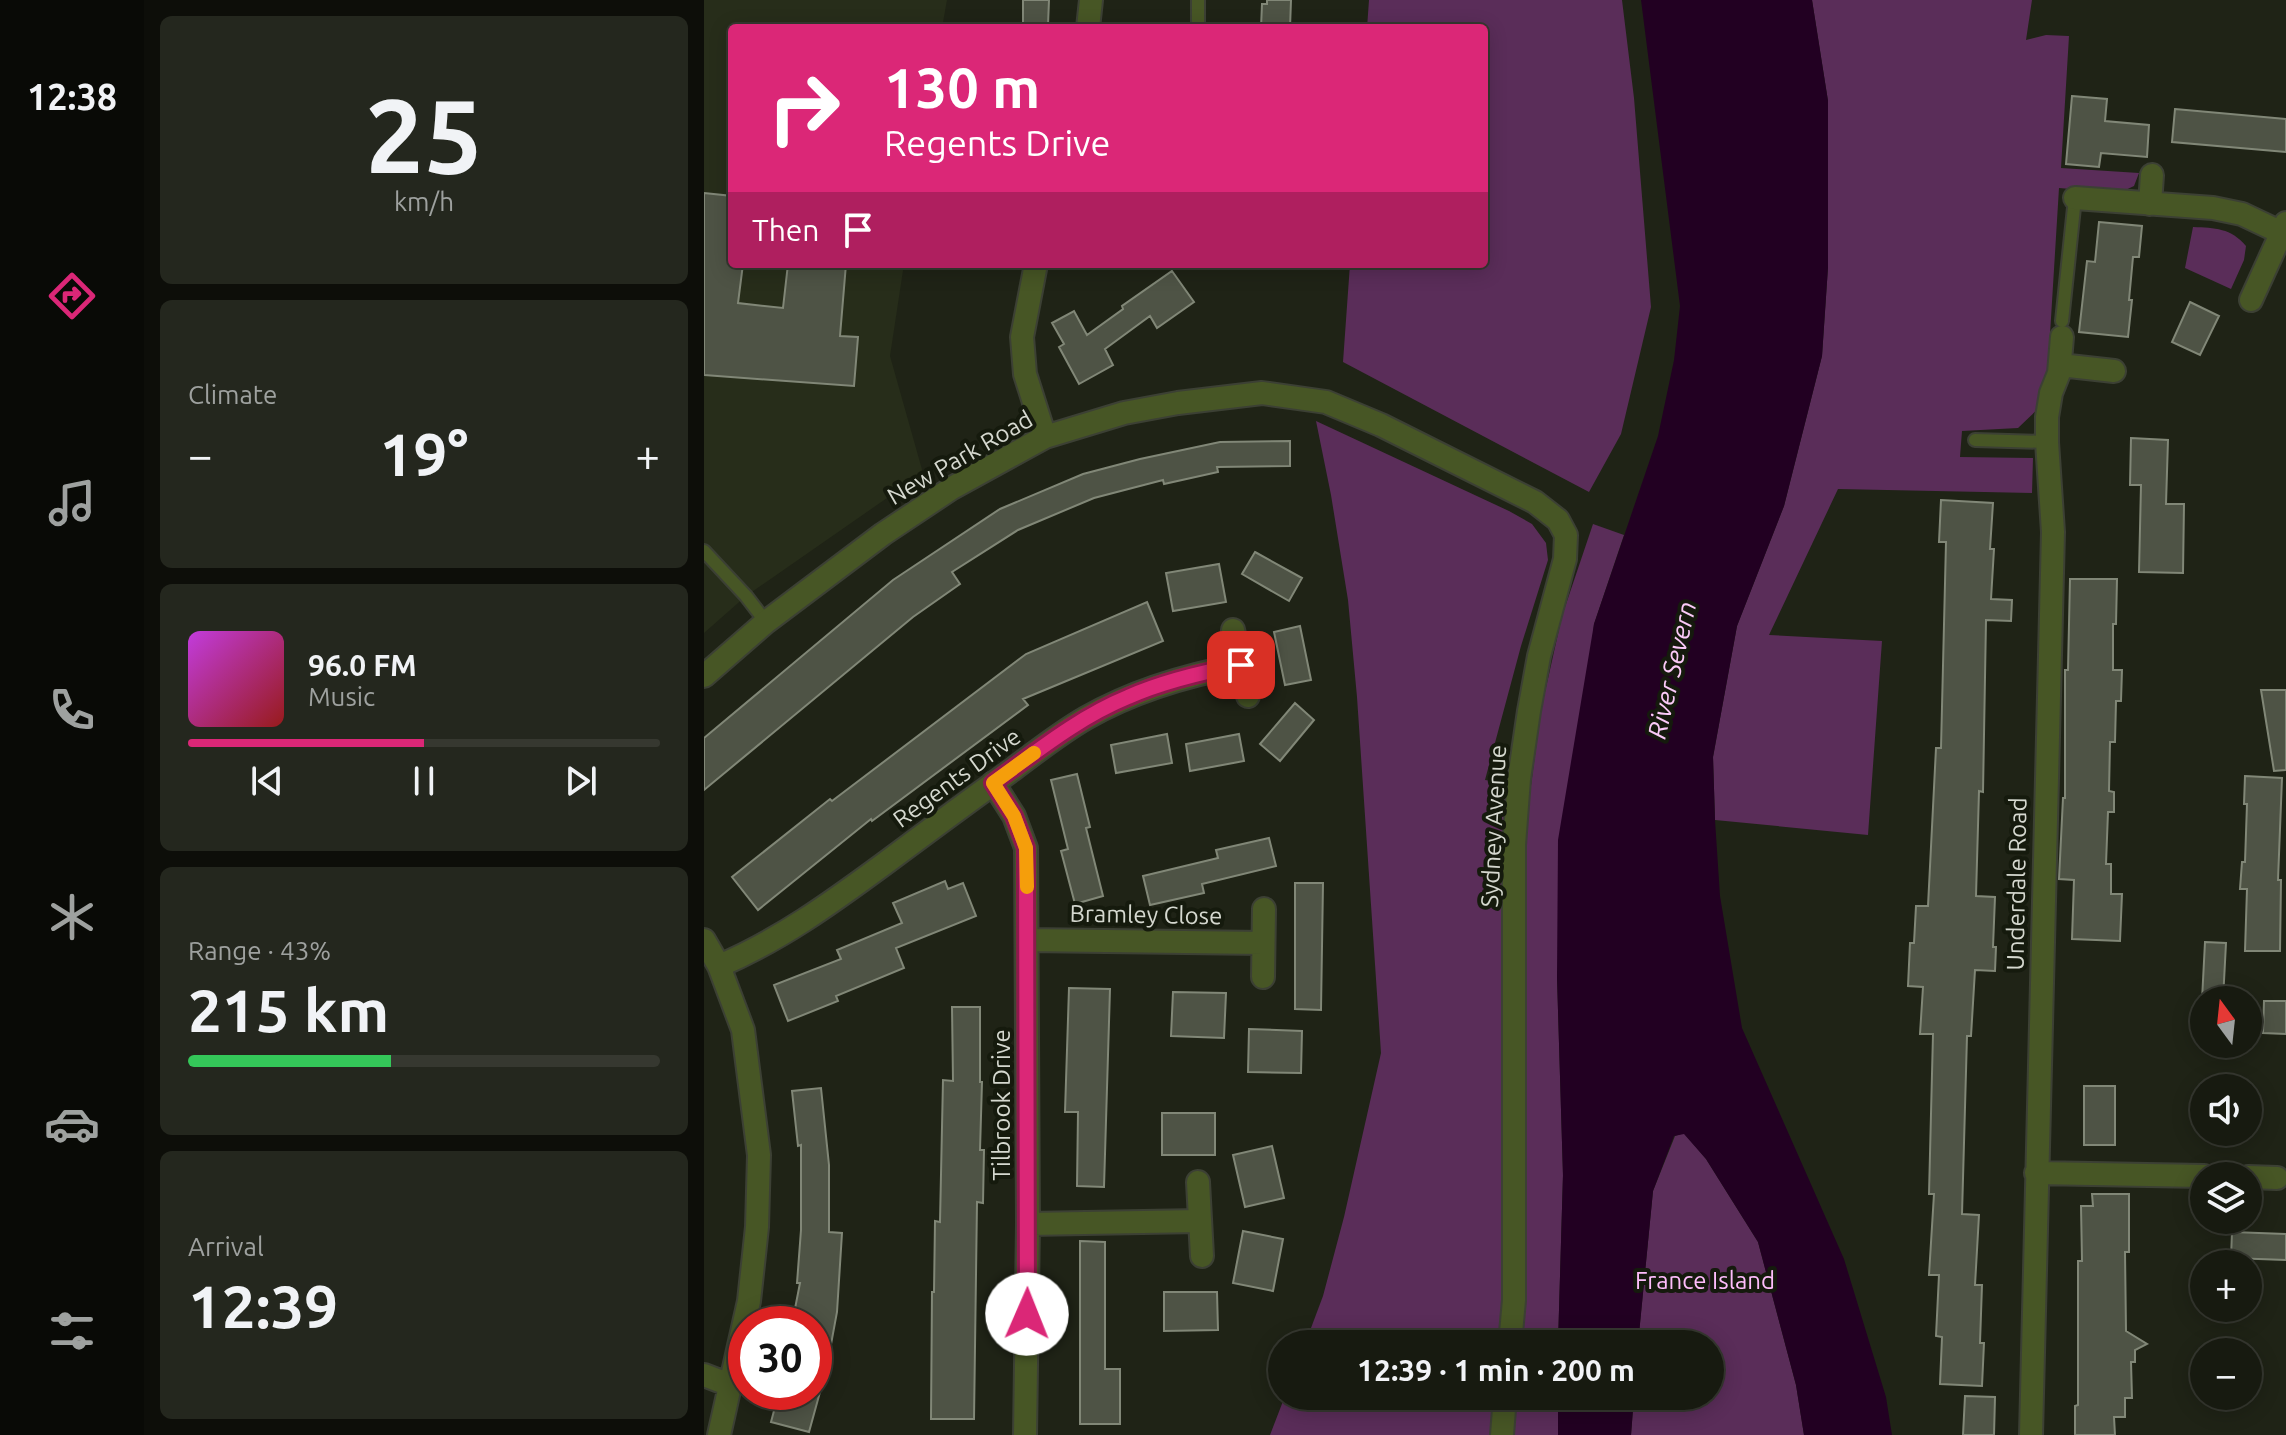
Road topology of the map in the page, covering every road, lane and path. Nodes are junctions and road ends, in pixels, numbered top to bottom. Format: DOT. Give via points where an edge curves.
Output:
graph roads {
  1 [pos="1091,0"];
  2 [pos="1198,0"];
  3 [pos="1088,24"];
  4 [pos="1198,24"];
  5 [pos="2152,175"];
  6 [pos="2075,198"];
  7 [pos="2150,204"];
  8 [pos="2284,228"];
  9 [pos="1035,268"];
  10 [pos="2251,300"];
  11 [pos="2062,329"];
  12 [pos="2060,365"];
  13 [pos="2114,371"];
  14 [pos="1381,425"];
  15 [pos="1045,437"];
  16 [pos="1975,440"];
  17 [pos="2047,442"];
  18 [pos="704,551"];
  19 [pos="766,622"];
  20 [pos="1233,630"];
  21 [pos="1241,665"];
  22 [pos="704,676"];
  23 [pos="1248,696"];
  24 [pos="993,783"];
  25 [pos="1264,909"];
  26 [pos="704,940"];
  27 [pos="1027,940"];
  28 [pos="1263,943"];
  29 [pos="719,966"];
  30 [pos="1263,977"];
  31 [pos="2036,1173"];
  32 [pos="2190,1176"];
  33 [pos="2262,1177"];
  34 [pos="2277,1178"];
  35 [pos="1198,1182"];
  36 [pos="1200,1221"];
  37 [pos="1028,1224"];
  38 [pos="1202,1256"];
  39 [pos="748,1306"];
  40 [pos="1511,1330"];
  41 [pos="704,1375"];
  42 [pos="728,1384"];
  43 [pos="728,1394"];
  44 [pos="1504,1410"];
  45 [pos="719,1435"];
  46 [pos="1025,1435"];
  47 [pos="1502,1435"];
  48 [pos="2031,1435"];
  1 -- 3 [label="street"];
  2 -- 4 [label="lane"];
  5 -- 7 [label="street"];
  6 -- 7 [label="street"];
  6 -- 11 [label="lane"];
  7 -- 8 [label="street" via="2213,208"];
  8 -- 10 [label="street"];
  9 -- 15 [label="street" via="1022,337 1025,374"];
  11 -- 12 [label="street, Underdale Road"];
  12 -- 13 [label="street"];
  12 -- 17 [label="street, Underdale Road" via="2051,393"];
  14 -- 15 [label="street, New Park Road" via="1326,402 1262,393 1124,413"];
  14 -- 40 [label="street, Sydney Avenue" via="1535,502 1558,520 1566,535 1529,711 1514,845"];
  15 -- 19 [label="street, New Park Road" via="952,488"];
  16 -- 17 [label="lane"];
  17 -- 31 [label="street, Underdale Road" via="2053,532"];
  18 -- 19 [label="lane"];
  19 -- 22 [label="street, New Park Road"];
  20 -- 21 [label="street"];
  21 -- 23 [label="street"];
  21 -- 24 [label="street, Regents Drive" via="1127,697 1085,718"];
  24 -- 27 [label="street, Tilbrook Drive" via="1026,848"];
  24 -- 29 [label="street, Regents Drive" via="826,907"];
  25 -- 28 [label="street"];
  26 -- 29 [label="street"];
  27 -- 28 [label="street, Bramley Close"];
  27 -- 37 [label="street, Tilbrook Drive"];
  28 -- 30 [label="street"];
  29 -- 39 [label="street" via="743,1030 759,1155"];
  31 -- 32 [label="street"];
  31 -- 48 [label="street, Underdale Road"];
  33 -- 34 [label="street"];
  35 -- 36 [label="street"];
  36 -- 37 [label="street"];
  36 -- 38 [label="street"];
  37 -- 46 [label="street, Tilbrook Drive"];
  41 -- 42 [label="street"];
  43 -- 45 [label="street"];
  44 -- 47 [label="street"];
}
